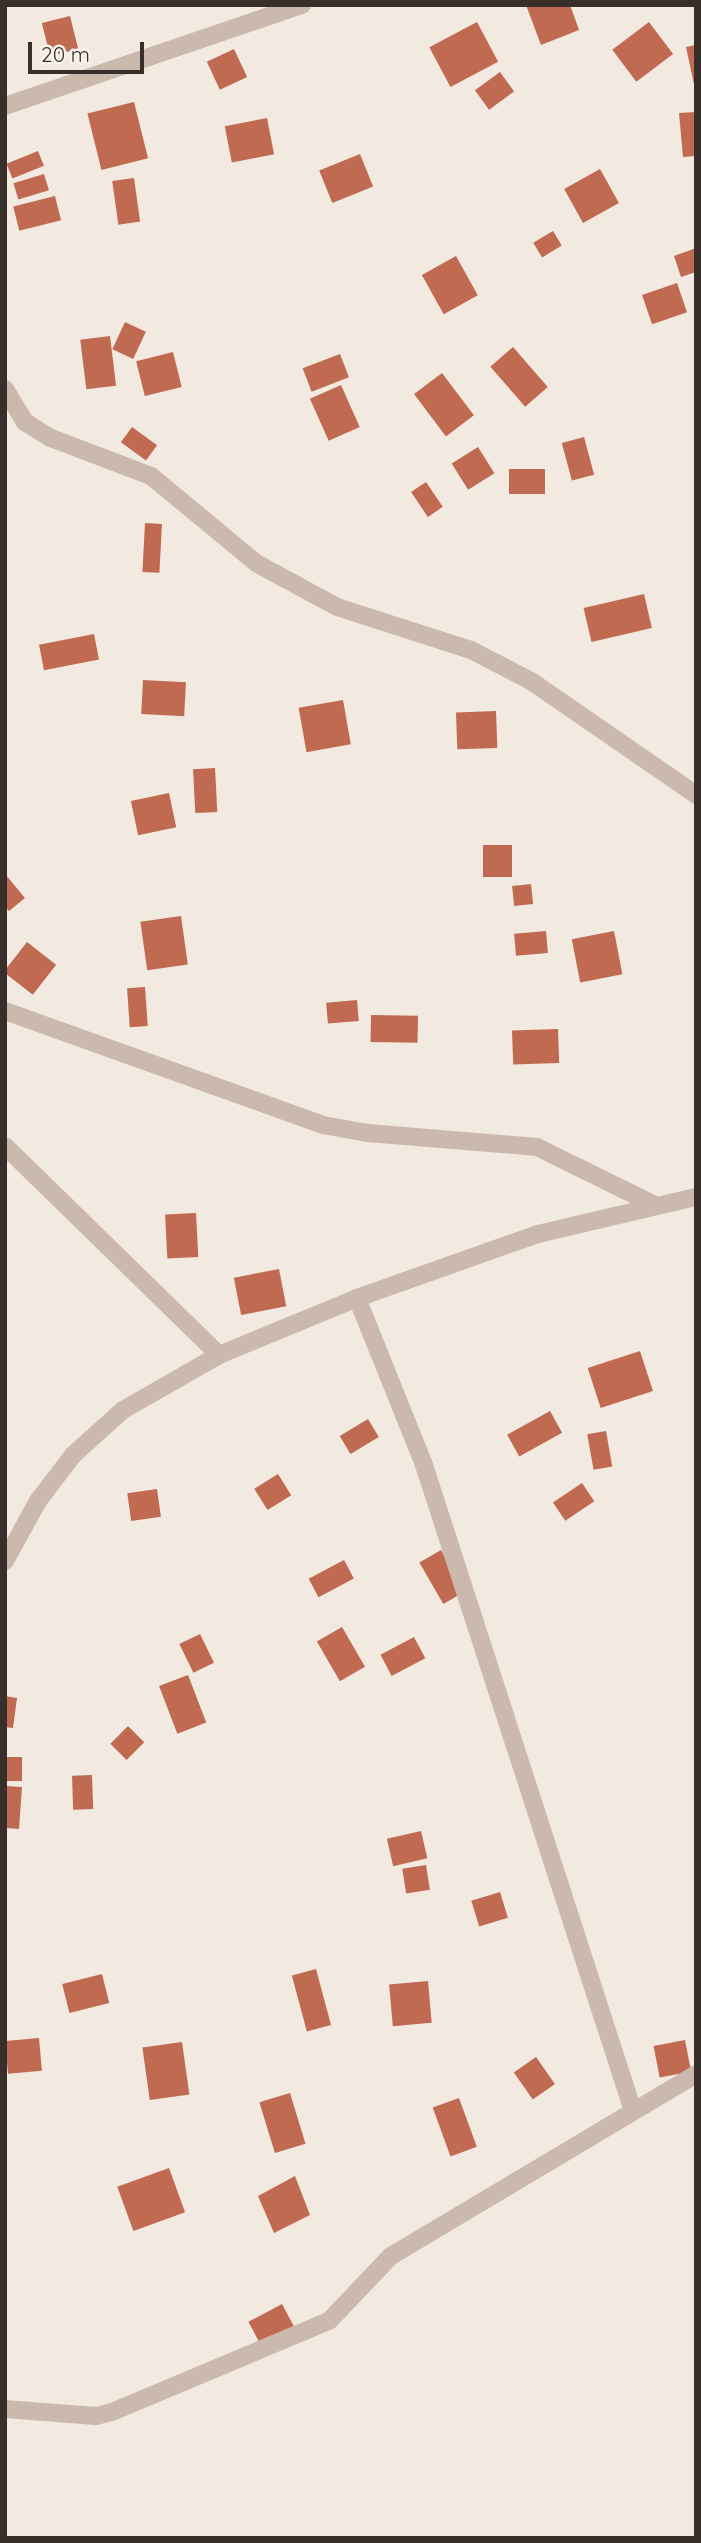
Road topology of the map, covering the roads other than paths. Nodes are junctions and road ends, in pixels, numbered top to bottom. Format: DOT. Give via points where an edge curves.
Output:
graph roads {
  1 [pos="302,5"];
  2 [pos="5,106"];
  3 [pos="5,389"];
  4 [pos="696,795"];
  5 [pos="5,1011"];
  6 [pos="5,1146"];
  7 [pos="696,1197"];
  8 [pos="655,1205"];
  9 [pos="357,1298"];
  10 [pos="219,1355"];
  11 [pos="5,1561"];
  12 [pos="696,2074"];
  13 [pos="634,2110"];
  14 [pos="5,2409"];
  1 -- 2 [label="street"];
  3 -- 4 [label="street" via="25,422 51,438 151,476 256,564 337,607 471,650 531,681"];
  5 -- 8 [label="street" via="323,1125 537,1147"];
  6 -- 10 [label="street"];
  7 -- 8 [label="street"];
  8 -- 9 [label="street" via="538,1234"];
  9 -- 10 [label="street"];
  9 -- 13 [label="street" via="424,1465"];
  10 -- 11 [label="street" via="123,1410 73,1455 38,1501"];
  12 -- 13 [label="street"];
  13 -- 14 [label="street" via="391,2256 330,2321 112,2412 96,2416"];
}
